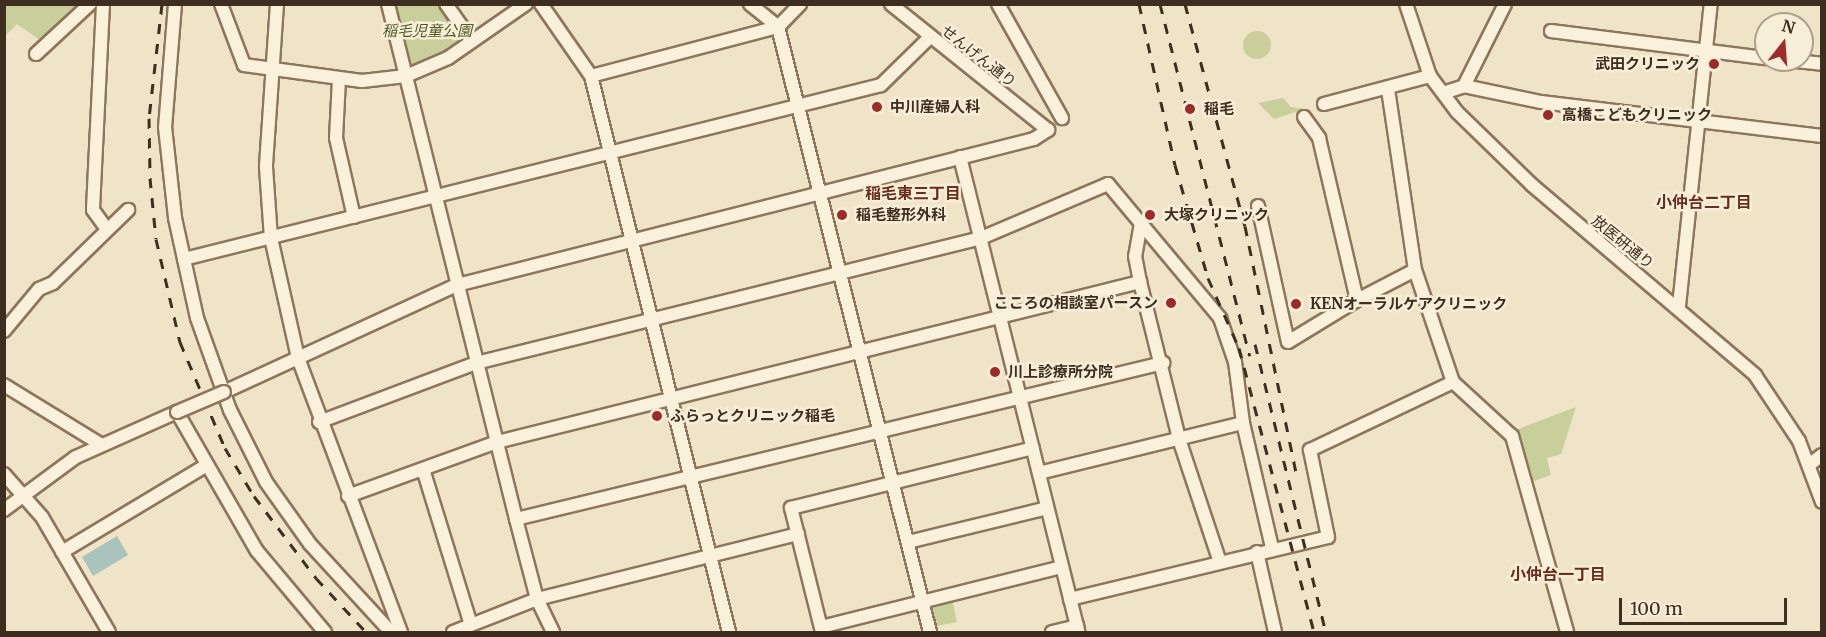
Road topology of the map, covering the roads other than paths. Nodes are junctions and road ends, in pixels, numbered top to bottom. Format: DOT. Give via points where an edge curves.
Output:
graph roads {
  1 [pos="90,4"];
  2 [pos="104,4"];
  3 [pos="175,4"];
  4 [pos="221,4"];
  5 [pos="278,4"];
  6 [pos="388,4"];
  7 [pos="446,4"];
  8 [pos="526,4"];
  9 [pos="541,4"];
  10 [pos="750,4"];
  11 [pos="800,4"];
  12 [pos="891,4"];
  13 [pos="999,4"];
  14 [pos="1406,4"];
  15 [pos="1505,4"];
  16 [pos="1711,4"];
  17 [pos="778,27"];
  18 [pos="1551,32"];
  19 [pos="930,37"];
  20 [pos="472,41"];
  21 [pos="1705,50"];
  22 [pos="36,54"];
  23 [pos="1754,56"];
  24 [pos="271,72"];
  25 [pos="406,76"];
  26 [pos="591,76"];
  27 [pos="1430,76"];
  28 [pos="339,79"];
  29 [pos="1464,86"];
  30 [pos="1388,90"];
  31 [pos="1443,93"];
  32 [pos="1324,104"];
  33 [pos="799,105"];
  34 [pos="1304,117"];
  35 [pos="1062,118"];
  36 [pos="1698,121"];
  37 [pos="1821,136"];
  38 [pos="610,154"];
  39 [pos="960,157"];
  40 [pos="819,193"];
  41 [pos="435,196"];
  42 [pos="1258,206"];
  43 [pos="128,210"];
  44 [pos="354,217"];
  45 [pos="1141,223"];
  46 [pos="107,229"];
  47 [pos="271,238"];
  48 [pos="981,238"];
  49 [pos="632,239"];
  50 [pos="184,259"];
  51 [pos="1415,270"];
  52 [pos="840,272"];
  53 [pos="1140,282"];
  54 [pos="457,285"];
  55 [pos="1357,300"];
  56 [pos="1678,306"];
  57 [pos="999,316"];
  58 [pos="651,319"];
  59 [pos="4,331"];
  60 [pos="860,351"];
  61 [pos="298,358"];
  62 [pos="476,363"];
  63 [pos="1163,363"];
  64 [pos="1452,382"];
  65 [pos="4,385"];
  66 [pos="224,392"];
  67 [pos="1019,394"];
  68 [pos="671,398"];
  69 [pos="177,412"];
  70 [pos="319,422"];
  71 [pos="1243,423"];
  72 [pos="878,429"];
  73 [pos="1179,439"];
  74 [pos="497,442"];
  75 [pos="100,444"];
  76 [pos="1033,448"];
  77 [pos="1821,455"];
  78 [pos="1809,465"];
  79 [pos="205,466"];
  80 [pos="423,469"];
  81 [pos="1039,473"];
  82 [pos="4,474"];
  83 [pos="690,476"];
  84 [pos="892,483"];
  85 [pos="27,494"];
  86 [pos="348,496"];
  87 [pos="1821,502"];
  88 [pos="1047,508"];
  89 [pos="4,510"];
  90 [pos="516,519"];
  91 [pos="798,534"];
  92 [pos="908,542"];
  93 [pos="1272,548"];
  94 [pos="62,552"];
  95 [pos="1257,552"];
  96 [pos="710,556"];
  97 [pos="1220,562"];
  98 [pos="1062,567"];
  99 [pos="537,599"];
  100 [pos="1070,599"];
  101 [pos="922,601"];
  102 [pos="471,625"];
  103 [pos="1078,629"];
  104 [pos="821,630"];
  105 [pos="109,633"];
  106 [pos="325,633"];
  107 [pos="391,633"];
  108 [pos="401,633"];
  109 [pos="453,633"];
  110 [pos="553,633"];
  111 [pos="729,633"];
  112 [pos="930,633"];
  113 [pos="1052,633"];
  114 [pos="1275,633"];
  115 [pos="1567,633"];
  1 -- 22 [label="street"];
  2 -- 46 [label="street" via="93,210"];
  3 -- 50 [label="street" via="165,127"];
  4 -- 24 [label="street" via="239,60"];
  5 -- 24 [label="street"];
  6 -- 25 [label="street"];
  7 -- 20 [label="street"];
  8 -- 20 [label="street"];
  9 -- 26 [label="street"];
  10 -- 17 [label="street"];
  11 -- 17 [label="street"];
  12 -- 19 [label="street, せんげん通り"];
  13 -- 35 [label="street"];
  14 -- 27 [label="street, 放医研通り"];
  15 -- 29 [label="street"];
  16 -- 21 [label="street"];
  17 -- 26 [label="street"];
  17 -- 33 [label="street"];
  18 -- 21 [label="street"];
  19 -- 33 [label="street" via="881,86"];
  19 -- 39 [label="street, せんげん通り" via="1048,130"];
  20 -- 25 [label="street"];
  21 -- 23 [label="street"];
  21 -- 36 [label="street"];
  24 -- 28 [label="street"];
  24 -- 47 [label="street" via="266,168"];
  25 -- 28 [label="street"];
  25 -- 41 [label="street"];
  26 -- 38 [label="street"];
  27 -- 30 [label="street"];
  27 -- 31 [label="street, 放医研通り"];
  28 -- 44 [label="street" via="336,138"];
  29 -- 31 [label="street"];
  29 -- 36 [label="street" via="1541,102"];
  30 -- 32 [label="street"];
  30 -- 51 [label="street"];
  31 -- 56 [label="street, 放医研通り" via="1532,185"];
  33 -- 38 [label="street"];
  33 -- 40 [label="street"];
  34 -- 55 [label="street" via="1319,138"];
  36 -- 37 [label="street"];
  36 -- 56 [label="street"];
  38 -- 41 [label="street"];
  38 -- 49 [label="street"];
  39 -- 40 [label="street"];
  39 -- 48 [label="street"];
  40 -- 49 [label="street"];
  40 -- 52 [label="street"];
  41 -- 44 [label="street"];
  41 -- 54 [label="street"];
  42 -- 55 [label="street" via="1288,342"];
  43 -- 46 [label="street"];
  44 -- 47 [label="street"];
  45 -- 48 [label="street" via="1108,184"];
  45 -- 53 [label="street" via="1135,256"];
  45 -- 71 [label="street" via="1220,318 1235,362"];
  46 -- 59 [label="street" via="53,284 39,288"];
  47 -- 50 [label="street"];
  47 -- 61 [label="street"];
  48 -- 52 [label="street"];
  48 -- 57 [label="street"];
  49 -- 54 [label="street"];
  49 -- 58 [label="street"];
  50 -- 66 [label="street" via="197,318"];
  51 -- 55 [label="street"];
  51 -- 64 [label="street"];
  52 -- 58 [label="street"];
  52 -- 60 [label="street"];
  53 -- 57 [label="street"];
  53 -- 63 [label="street"];
  54 -- 61 [label="street"];
  54 -- 62 [label="street"];
  56 -- 78 [label="street, 放医研通り" via="1733,351 1771,394"];
  57 -- 60 [label="street"];
  57 -- 67 [label="street"];
  58 -- 62 [label="street"];
  58 -- 68 [label="street"];
  60 -- 68 [label="street"];
  60 -- 72 [label="street"];
  61 -- 66 [label="street"];
  61 -- 70 [label="street"];
  62 -- 70 [label="street"];
  62 -- 74 [label="street"];
  63 -- 67 [label="street"];
  63 -- 73 [label="street"];
  64 -- 93 [label="street" via="1310,450 1328,537"];
  64 -- 115 [label="street" via="1512,436"];
  65 -- 75 [label="street"];
  66 -- 69 [label="street, bridge"];
  66 -- 107 [label="street" via="288,516"];
  67 -- 72 [label="street"];
  67 -- 76 [label="street"];
  68 -- 74 [label="street"];
  68 -- 83 [label="street"];
  69 -- 75 [label="street"];
  69 -- 79 [label="street"];
  70 -- 86 [label="street"];
  71 -- 73 [label="street"];
  71 -- 93 [label="street"];
  72 -- 83 [label="street"];
  72 -- 84 [label="street"];
  73 -- 81 [label="street"];
  73 -- 97 [label="street"];
  74 -- 80 [label="street"];
  74 -- 90 [label="street"];
  75 -- 85 [label="street"];
  76 -- 81 [label="street"];
  76 -- 84 [label="street"];
  77 -- 78 [label="street"];
  78 -- 87 [label="street, 放医研通り"];
  79 -- 94 [label="street"];
  79 -- 106 [label="street" via="271,570"];
  80 -- 86 [label="street"];
  80 -- 102 [label="street"];
  81 -- 88 [label="street"];
  82 -- 85 [label="street"];
  83 -- 90 [label="street"];
  83 -- 96 [label="street"];
  84 -- 91 [label="street" via="792,508"];
  84 -- 92 [label="street"];
  85 -- 89 [label="street"];
  85 -- 94 [label="street"];
  86 -- 108 [label="street"];
  88 -- 92 [label="street"];
  88 -- 98 [label="street"];
  90 -- 99 [label="street"];
  91 -- 96 [label="street"];
  91 -- 104 [label="street"];
  92 -- 101 [label="street"];
  93 -- 95 [label="street"];
  94 -- 105 [label="street"];
  95 -- 97 [label="street"];
  95 -- 114 [label="street"];
  96 -- 99 [label="street"];
  96 -- 111 [label="street"];
  97 -- 100 [label="street"];
  98 -- 100 [label="street"];
  98 -- 101 [label="street"];
  99 -- 102 [label="street"];
  99 -- 110 [label="street"];
  100 -- 103 [label="street"];
  101 -- 104 [label="street"];
  101 -- 112 [label="street"];
  102 -- 109 [label="street"];
  103 -- 113 [label="street"];
}
